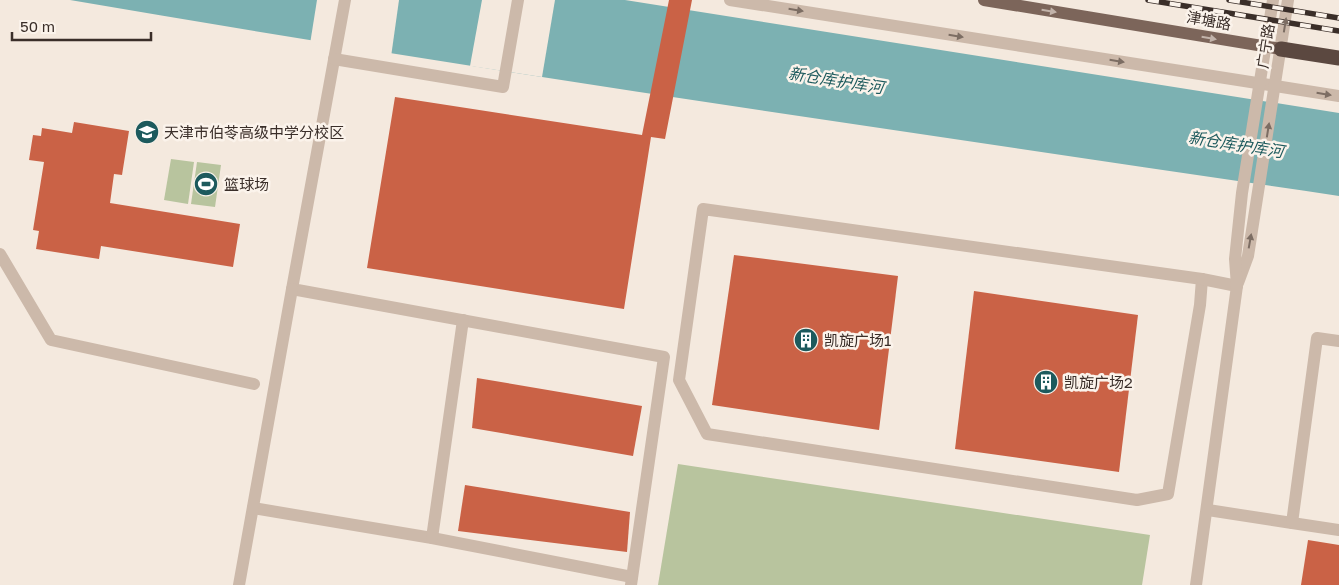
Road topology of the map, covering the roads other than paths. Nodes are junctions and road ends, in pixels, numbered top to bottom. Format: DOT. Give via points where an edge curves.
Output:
graph roads {
  1 [pos="345,0"];
  2 [pos="518,0"];
  3 [pos="730,0"];
  4 [pos="984,0"];
  5 [pos="1273,0"];
  6 [pos="1288,0"];
  7 [pos="1264,47"];
  8 [pos="1281,49"];
  9 [pos="1339,58"];
  10 [pos="334,59"];
  11 [pos="1258,89"];
  12 [pos="1274,91"];
  13 [pos="1339,96"];
  14 [pos="0,254"];
  15 [pos="1202,279"];
  16 [pos="1237,286"];
  17 [pos="292,289"];
  18 [pos="463,320"];
  19 [pos="1339,341"];
  20 [pos="254,384"];
  21 [pos="252,508"];
  22 [pos="1208,510"];
  23 [pos="1292,523"];
  24 [pos="1339,530"];
  25 [pos="432,538"];
  26 [pos="631,581"];
  27 [pos="239,585"];
  28 [pos="1196,585"];
  1 -- 10 [label="street"];
  2 -- 10 [label="street" via="503,87"];
  3 -- 11 [label="street, one-way"];
  4 -- 7 [label="main road, 津塘路, one-way"];
  5 -- 7 [label="street, 广宁路"];
  8 -- 6 [label="street, 广宁路, one-way"];
  7 -- 8 [label="main road, 津塘路"];
  7 -- 11 [label="street, 广宁路"];
  8 -- 9 [label="highway, 津塘路"];
  8 -- 12 [label="street, 广宁路"];
  10 -- 17 [label="street"];
  11 -- 12 [label="street"];
  11 -- 16 [label="street, 广宁路" via="1242,193 1235,259"];
  12 -- 13 [label="street, one-way"];
  16 -- 12 [label="street, 广宁路, one-way" via="1248,256"];
  14 -- 20 [label="street" via="51,340"];
  15 -- 15 [label="street" via="1168,494 1137,500 707,434 679,380 703,209"];
  15 -- 16 [label="street"];
  16 -- 22 [label="street"];
  17 -- 18 [label="street"];
  17 -- 21 [label="street"];
  18 -- 25 [label="street"];
  18 -- 26 [label="street" via="664,357"];
  19 -- 23 [label="street" via="1317,338"];
  21 -- 25 [label="street"];
  21 -- 27 [label="street"];
  22 -- 23 [label="street"];
  22 -- 28 [label="street"];
  23 -- 24 [label="street"];
  25 -- 26 [label="street"];
}
